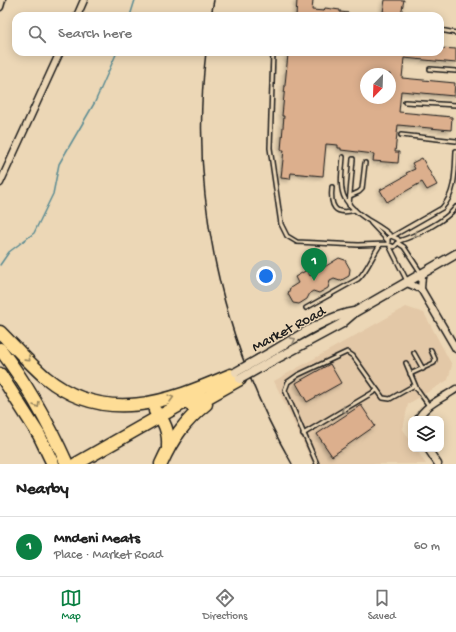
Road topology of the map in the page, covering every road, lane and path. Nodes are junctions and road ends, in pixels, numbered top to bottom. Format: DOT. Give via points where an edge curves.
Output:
graph roads {
  1 [pos="2,0"];
  2 [pos="84,0"];
  3 [pos="0,7"];
  4 [pos="79,12"];
  5 [pos="444,31"];
  6 [pos="456,33"];
  7 [pos="58,56"];
  8 [pos="273,56"];
  9 [pos="430,69"];
  10 [pos="456,71"];
  11 [pos="405,102"];
  12 [pos="456,105"];
  13 [pos="401,135"];
  14 [pos="456,142"];
  15 [pos="456,151"];
  16 [pos="343,158"];
  17 [pos="353,159"];
  18 [pos="365,163"];
  19 [pos="0,183"];
  20 [pos="332,187"];
  21 [pos="350,196"];
  22 [pos="349,205"];
  23 [pos="456,207"];
  24 [pos="355,210"];
  25 [pos="431,215"];
  26 [pos="370,221"];
  27 [pos="435,223"];
  28 [pos="392,236"];
  29 [pos="398,242"];
  30 [pos="388,244"];
  31 [pos="380,246"];
  32 [pos="456,254"];
  33 [pos="422,275"];
  34 [pos="407,283"];
  35 [pos="421,289"];
  36 [pos="306,308"];
  37 [pos="0,332"];
  38 [pos="0,349"];
  39 [pos="456,349"];
  40 [pos="431,350"];
  41 [pos="414,353"];
  42 [pos="406,363"];
  43 [pos="423,369"];
  44 [pos="0,374"];
  45 [pos="410,374"];
  46 [pos="235,377"];
  47 [pos="416,387"];
  48 [pos="377,390"];
  49 [pos="456,390"];
  50 [pos="142,405"];
  51 [pos="429,406"];
  52 [pos="420,416"];
  53 [pos="162,419"];
  54 [pos="303,434"];
  55 [pos="168,447"];
  56 [pos="430,452"];
  57 [pos="52,463"];
  58 [pos="76,464"];
  59 [pos="161,464"];
  60 [pos="317,464"];
  61 [pos="438,464"];
  1 -- 3 [label="street"];
  2 -- 4 [label="street"];
  5 -- 6 [label="lane"];
  7 -- 19 [label="street"];
  8 -- 31 [label="lane" via="270,148 284,232 298,242"];
  9 -- 10 [label="lane"];
  11 -- 12 [label="lane"];
  13 -- 14 [label="lane"];
  15 -- 25 [label="lane" via="451,198"];
  16 -- 22 [label="lane" via="342,194"];
  17 -- 21 [label="lane"];
  18 -- 21 [label="lane" via="362,189"];
  20 -- 24 [label="lane" via="331,199 334,208 342,212"];
  21 -- 22 [label="lane"];
  22 -- 24 [label="lane"];
  23 -- 27 [label="lane" via="449,215"];
  24 -- 26 [label="lane"];
  25 -- 27 [label="lane"];
  25 -- 28 [label="lane"];
  26 -- 28 [label="lane"];
  26 -- 30 [label="lane"];
  27 -- 29 [label="lane, one-way"];
  28 -- 29 [label="lane"];
  28 -- 30 [label="lane"];
  29 -- 30 [label="lane" via="396,246"];
  29 -- 33 [label="lane"];
  30 -- 31 [label="lane"];
  30 -- 34 [label="lane"];
  31 -- 36 [label="lane" via="358,279"];
  32 -- 33 [label="street, Market Road"];
  33 -- 34 [label="street, Market Road"];
  33 -- 35 [label="street"];
  34 -- 35 [label="street"];
  34 -- 46 [label="street, Market Road, bridge" via="355,312 340,324"];
  35 -- 39 [label="street"];
  37 -- 50 [label="highway, one-way" via="45,377 84,400 122,406"];
  38 -- 58 [label="highway, one-way"];
  40 -- 43 [label="lane" via="435,361"];
  41 -- 43 [label="lane"];
  42 -- 45 [label="lane"];
  43 -- 45 [label="lane"];
  44 -- 57 [label="highway" via="39,435"];
  45 -- 47 [label="lane"];
  50 -- 46 [label="highway, one-way" via="189,393"];
  46 -- 53 [label="highway"];
  46 -- 55 [label="highway" via="181,427"];
  47 -- 48 [label="lane" via="409,387 390,399 383,398"];
  47 -- 51 [label="lane"];
  48 -- 54 [label="lane, one-way"];
  48 -- 54 [label="lane" via="354,356 347,352 298,375 288,382 285,390"];
  49 -- 51 [label="street"];
  50 -- 53 [label="highway" via="151,408"];
  51 -- 52 [label="street"];
  53 -- 55 [label="highway" via="169,438"];
  53 -- 58 [label="highway"];
  53 -- 58 [label="highway" via="139,434"];
  54 -- 60 [label="lane"];
  55 -- 59 [label="highway"];
  56 -- 61 [label="street"];
}
